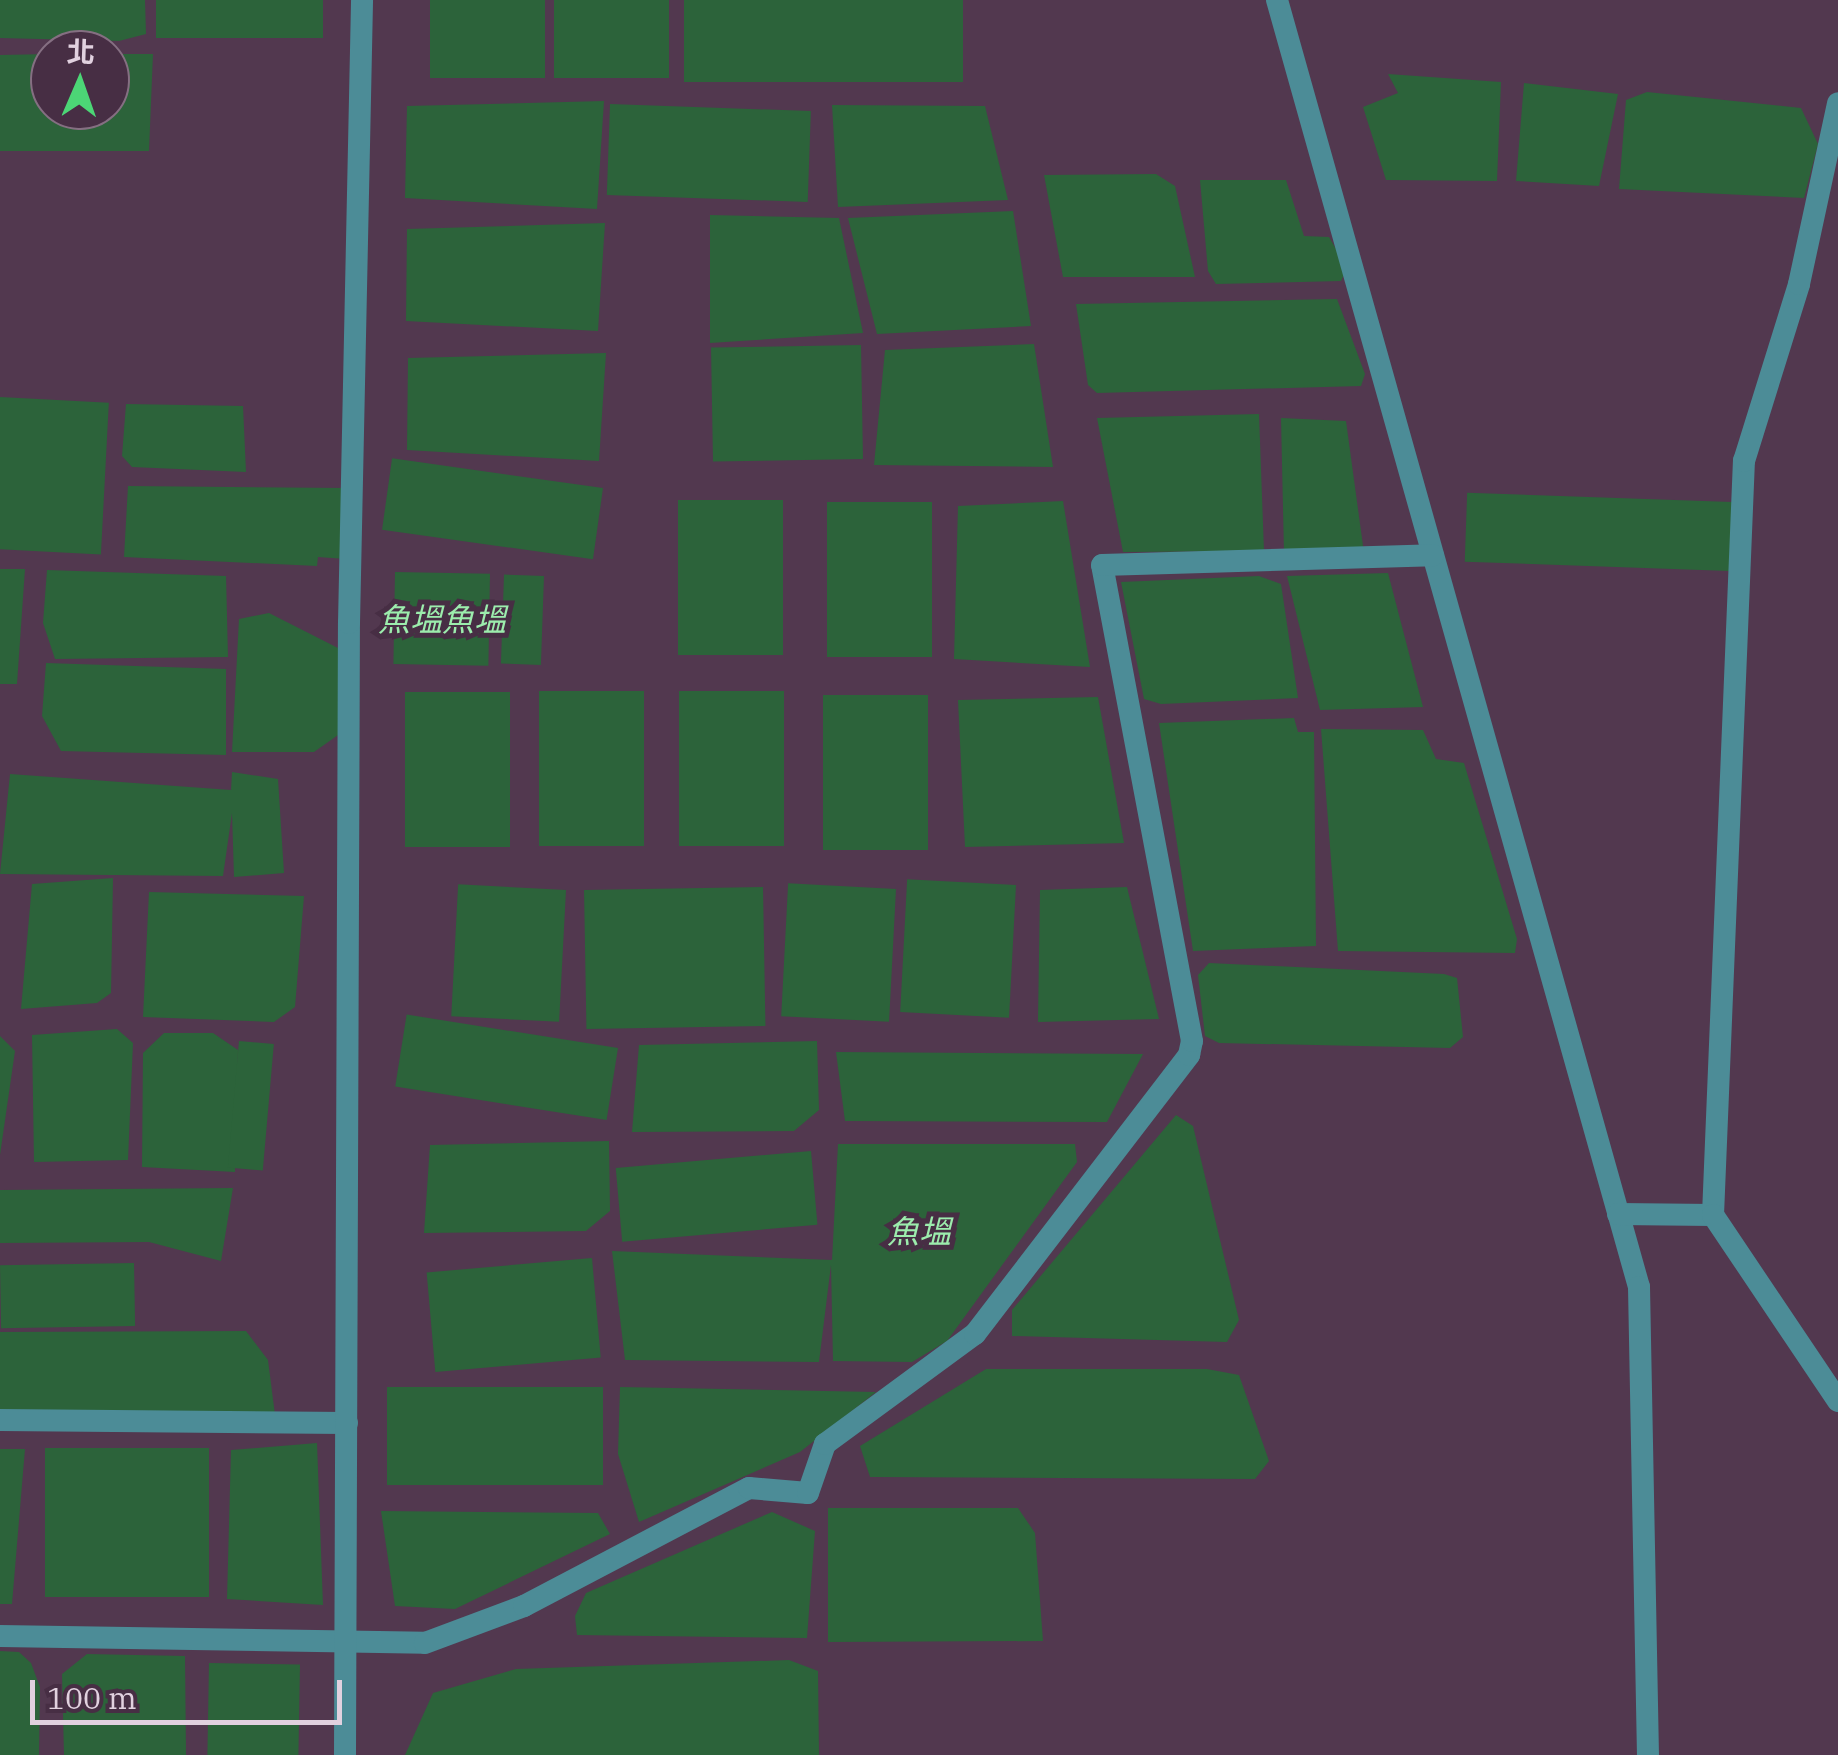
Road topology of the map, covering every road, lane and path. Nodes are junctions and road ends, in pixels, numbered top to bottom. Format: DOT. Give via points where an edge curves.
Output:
graph roads {
  1 [pos="362,0"];
  2 [pos="1277,0"];
  3 [pos="1838,103"];
  4 [pos="1433,556"];
  5 [pos="1618,1214"];
  6 [pos="1713,1215"];
  7 [pos="1838,1401"];
  8 [pos="0,1420"];
  9 [pos="347,1423"];
  10 [pos="0,1636"];
  11 [pos="346,1641"];
  12 [pos="344,1755"];
  13 [pos="1648,1755"];
  1 -- 9 [label="street" via="350,623"];
  2 -- 4 [label="street"];
  3 -- 6 [label="street" via="1799,284 1744,461"];
  4 -- 5 [label="street"];
  4 -- 11 [label="street" via="1102,565 1192,1041 1166,1087 975,1334 825,1444 808,1493 748,1488 524,1606 424,1643"];
  5 -- 6 [label="street"];
  5 -- 13 [label="street" via="1640,1287"];
  6 -- 7 [label="street"];
  8 -- 9 [label="street"];
  9 -- 11 [label="street"];
  10 -- 11 [label="street"];
  11 -- 12 [label="street"];
}
